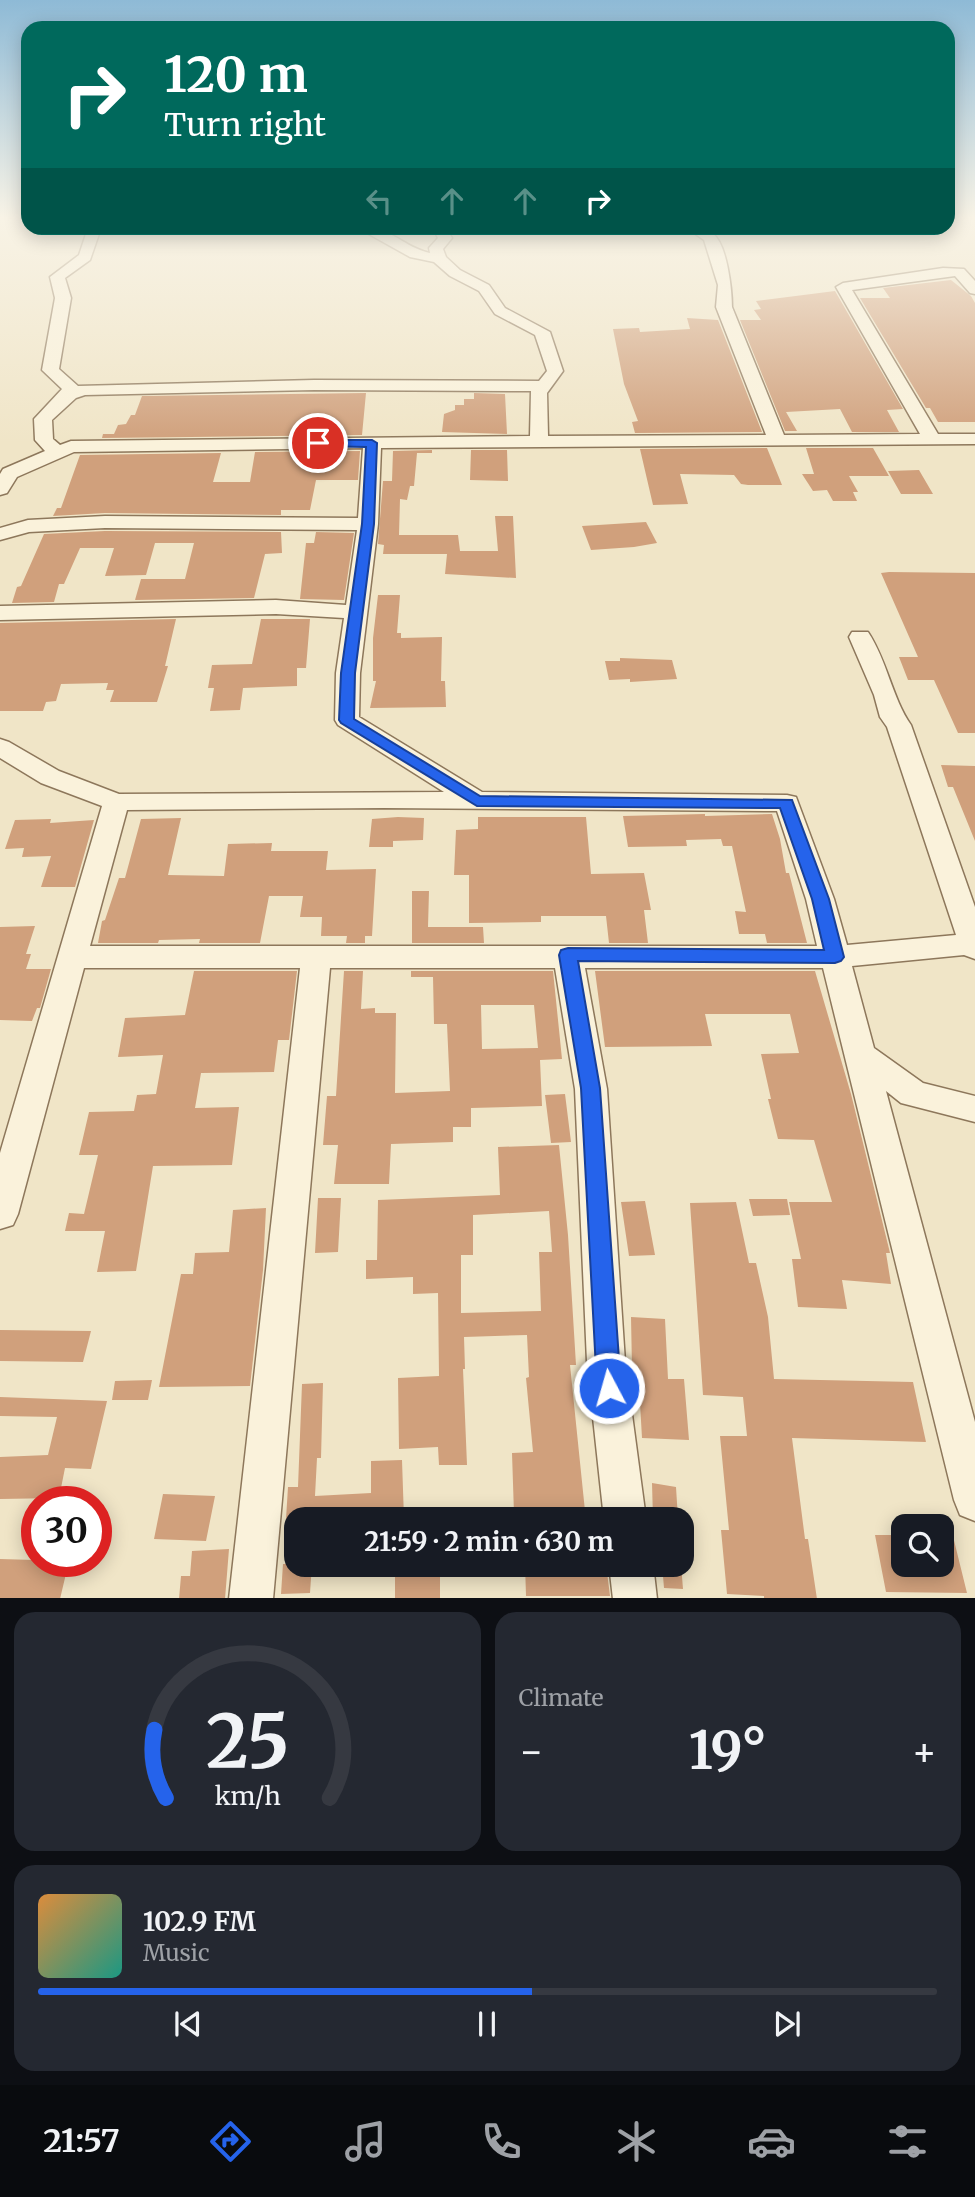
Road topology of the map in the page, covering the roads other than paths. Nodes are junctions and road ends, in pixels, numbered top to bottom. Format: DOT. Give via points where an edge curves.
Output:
graph roads {
  1 [pos="62,294"];
  2 [pos="488,294"];
  3 [pos="725,294"];
  4 [pos="847,294"];
  5 [pos="544,386"];
  6 [pos="70,394"];
  7 [pos="932,439"];
  8 [pos="975,439"];
  9 [pos="777,440"];
  10 [pos="539,442"];
  11 [pos="372,443"];
  12 [pos="56,452"];
  13 [pos="0,489"];
  14 [pos="368,524"];
  15 [pos="0,534"];
  16 [pos="357,612"];
  17 [pos="0,613"];
  18 [pos="860,637"];
  19 [pos="0,747"];
  20 [pos="477,801"];
  21 [pos="116,802"];
  22 [pos="974,946"];
  23 [pos="568,955"];
  24 [pos="316,956"];
  25 [pos="75,957"];
  26 [pos="835,957"];
  27 [pos="860,1054"];
  28 [pos="975,1109"];
  29 [pos="0,1214"];
  30 [pos="975,1500"];
  31 [pos="624,1507"];
  32 [pos="633,1577"];
  33 [pos="251,1598"];
  34 [pos="635,1598"];
  1 -- 6 [label="street" via="50,370 71,388"];
  2 -- 5 [label="street" via="500,311 542,332 555,371"];
  3 -- 9 [label="street" via="724,307"];
  4 -- 7 [label="street"];
  5 -- 6 [label="street" via="355,383"];
  5 -- 10 [label="street" via="538,393"];
  6 -- 12 [label="street" via="43,419 44,440"];
  7 -- 8 [label="street"];
  7 -- 9 [label="street"];
  9 -- 10 [label="street"];
  10 -- 11 [label="street"];
  11 -- 12 [label="street" via="156,444 71,447"];
  11 -- 14 [label="street"];
  12 -- 13 [label="street" via="10,473"];
  14 -- 15 [label="street" via="105,522 28,526"];
  14 -- 16 [label="street"];
  16 -- 17 [label="street" via="276,607"];
  16 -- 20 [label="street" via="347,720"];
  18 -- 22 [label="street" via="899,725"];
  19 -- 21 [label="street" via="50,777"];
  20 -- 21 [label="street"];
  20 -- 26 [label="street" via="787,803"];
  21 -- 25 [label="street"];
  22 -- 26 [label="street"];
  23 -- 24 [label="street"];
  23 -- 26 [label="street"];
  23 -- 31 [label="street" via="590,1088 606,1362"];
  24 -- 25 [label="street"];
  24 -- 33 [label="street"];
  25 -- 29 [label="street"];
  26 -- 27 [label="street"];
  27 -- 28 [label="street" via="913,1094"];
  27 -- 30 [label="street"];
  32 -- 34 [label="street"];
}
